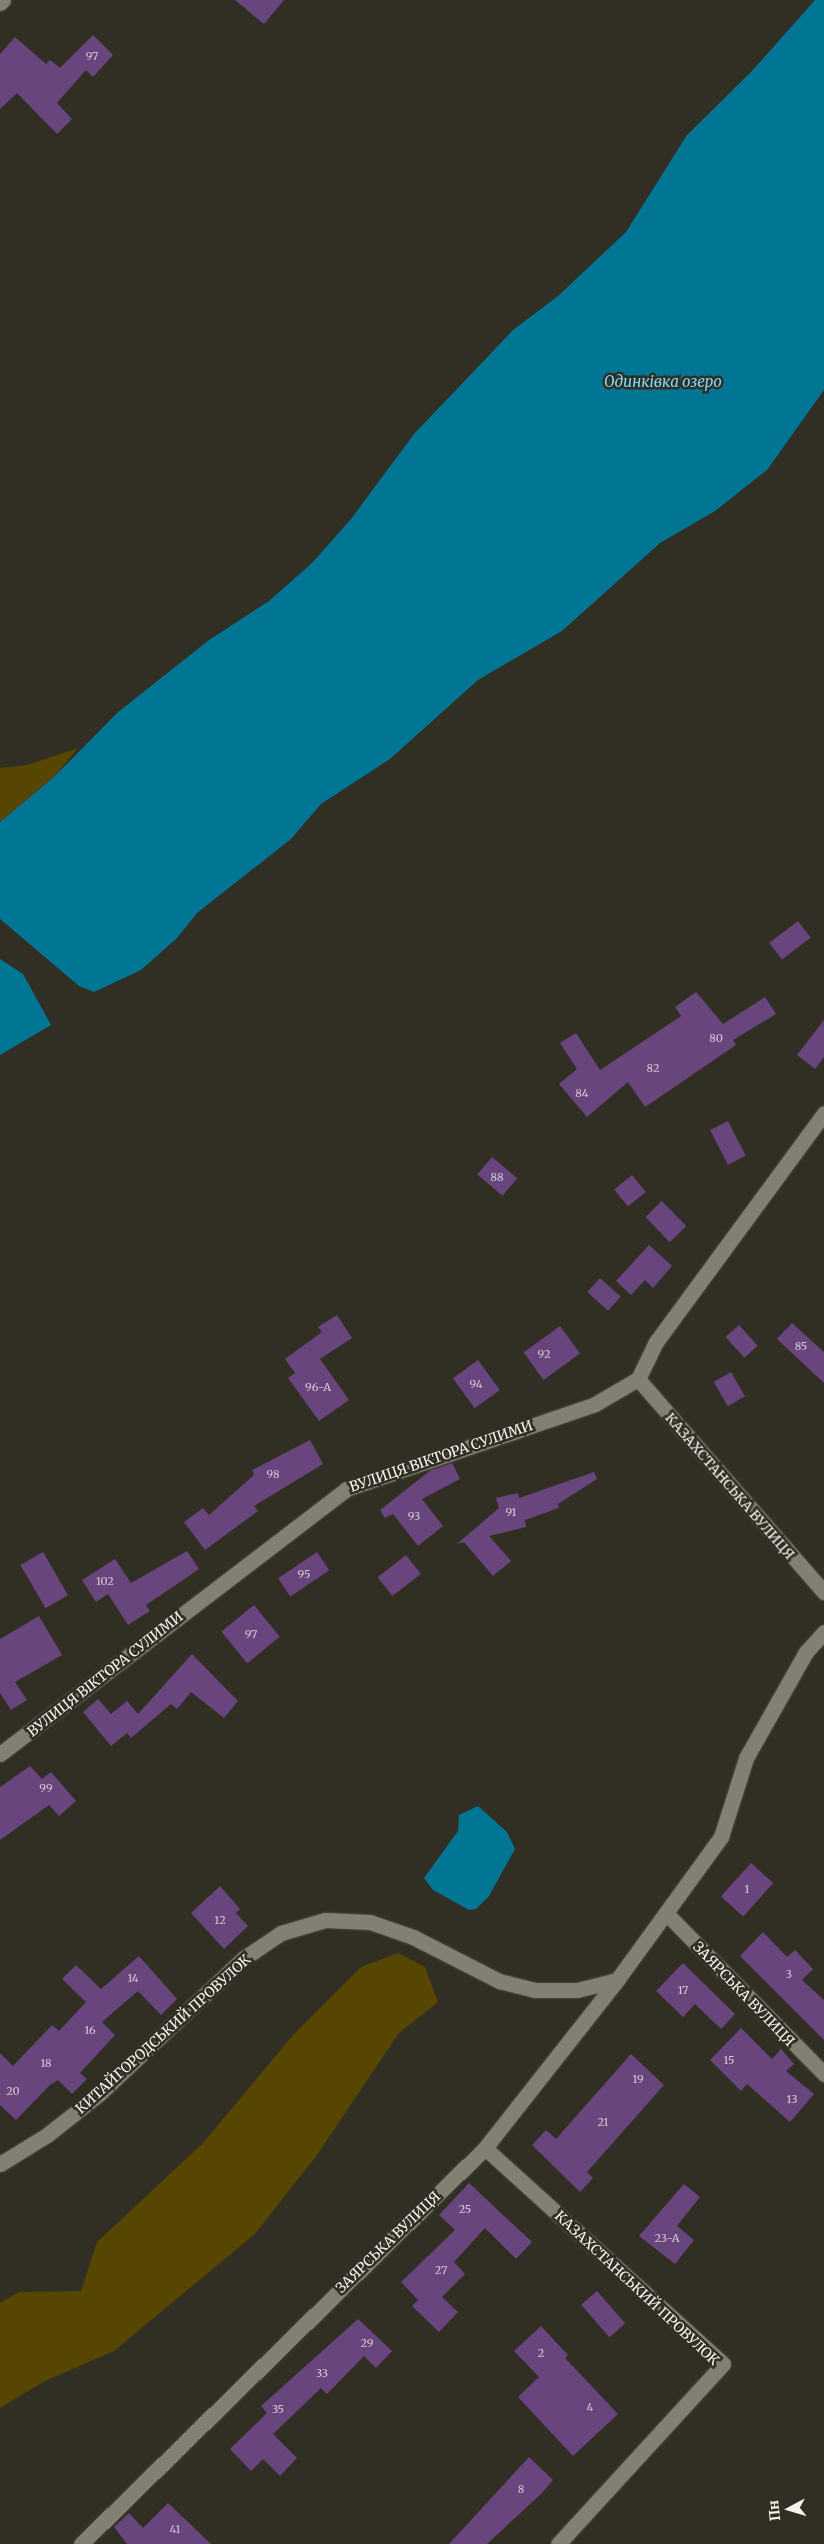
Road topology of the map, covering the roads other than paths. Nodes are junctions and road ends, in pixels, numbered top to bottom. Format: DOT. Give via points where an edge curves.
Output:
graph roads {
  1 [pos="3,0"];
  2 [pos="0,3"];
  3 [pos="824,1113"];
  4 [pos="638,1379"];
  5 [pos="824,1592"];
  6 [pos="824,1632"];
  7 [pos="0,1754"];
  8 [pos="666,1913"];
  9 [pos="617,1980"];
  10 [pos="824,2074"];
  11 [pos="485,2148"];
  12 [pos="0,2164"];
  13 [pos="81,2544"];
  14 [pos="558,2544"];
  1 -- 2 [label="street"];
  3 -- 4 [label="street" via="656,1342"];
  4 -- 5 [label="street, КАЗАХСТАНСЬКА ВУЛИЦЯ"];
  4 -- 7 [label="street, ВУЛИЦЯ ВІКТОРА СУЛИМИ" via="595,1404 346,1489"];
  6 -- 8 [label="street, ЗАЯРСЬКА ВУЛИЦЯ" via="806,1652 746,1758 721,1837"];
  8 -- 9 [label="street, ЗАЯРСЬКА ВУЛИЦЯ"];
  8 -- 10 [label="street, ЗАЯРСЬКА ВУЛИЦЯ"];
  9 -- 11 [label="street, ЗАЯРСЬКА ВУЛИЦЯ"];
  9 -- 12 [label="street, КИТАЙГОРОДСЬКИЙ ПРОВУЛОК" via="577,1990 534,1990 499,1981 413,1937 370,1922 325,1920 281,1933 244,1958 99,2094 47,2135"];
  11 -- 13 [label="street, ЗАЯРСЬКА ВУЛИЦЯ"];
  11 -- 14 [label="street, КАЗАХСТАНСЬКИЙ ПРОВУЛОК" via="722,2364"];
}
